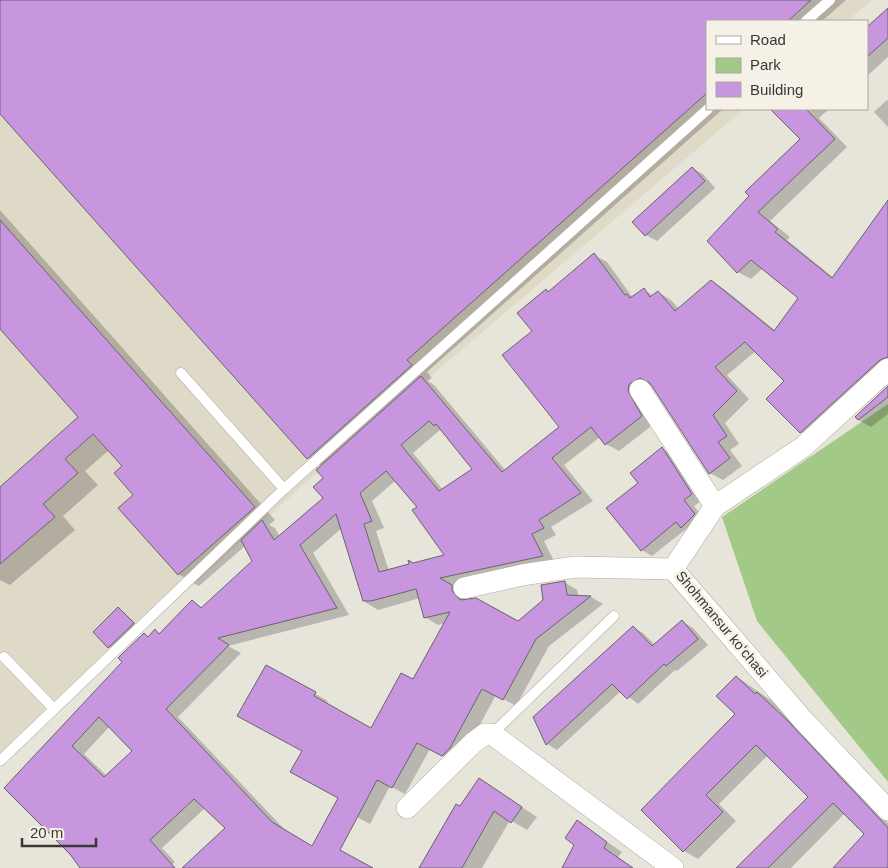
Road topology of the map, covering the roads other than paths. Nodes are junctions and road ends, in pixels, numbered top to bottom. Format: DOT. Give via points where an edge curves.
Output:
graph roads {
  1 [pos="830,0"];
  2 [pos="807,20"];
  3 [pos="707,110"];
  4 [pos="888,369"];
  5 [pos="181,373"];
  6 [pos="640,390"];
  7 [pos="284,489"];
  8 [pos="716,506"];
  9 [pos="673,569"];
  10 [pos="464,588"];
  11 [pos="614,616"];
  12 [pos="4,657"];
  13 [pos="54,708"];
  14 [pos="492,734"];
  15 [pos="0,761"];
  16 [pos="407,808"];
  17 [pos="888,810"];
  18 [pos="673,868"];
  1 -- 2 [label="lane"];
  3 -- 7 [label="lane"];
  4 -- 8 [label="street, Shohmansur koʻchasi" via="804,447"];
  5 -- 7 [label="lane"];
  6 -- 8 [label="street"];
  7 -- 13 [label="lane"];
  8 -- 9 [label="street, Shohmansur koʻchasi"];
  9 -- 10 [label="street" via="575,567"];
  9 -- 17 [label="street, Shohmansur koʻchasi" via="804,720"];
  11 -- 14 [label="lane"];
  12 -- 13 [label="lane"];
  13 -- 15 [label="lane"];
  14 -- 16 [label="street" via="485,734 473,743"];
  14 -- 18 [label="street"];
}
